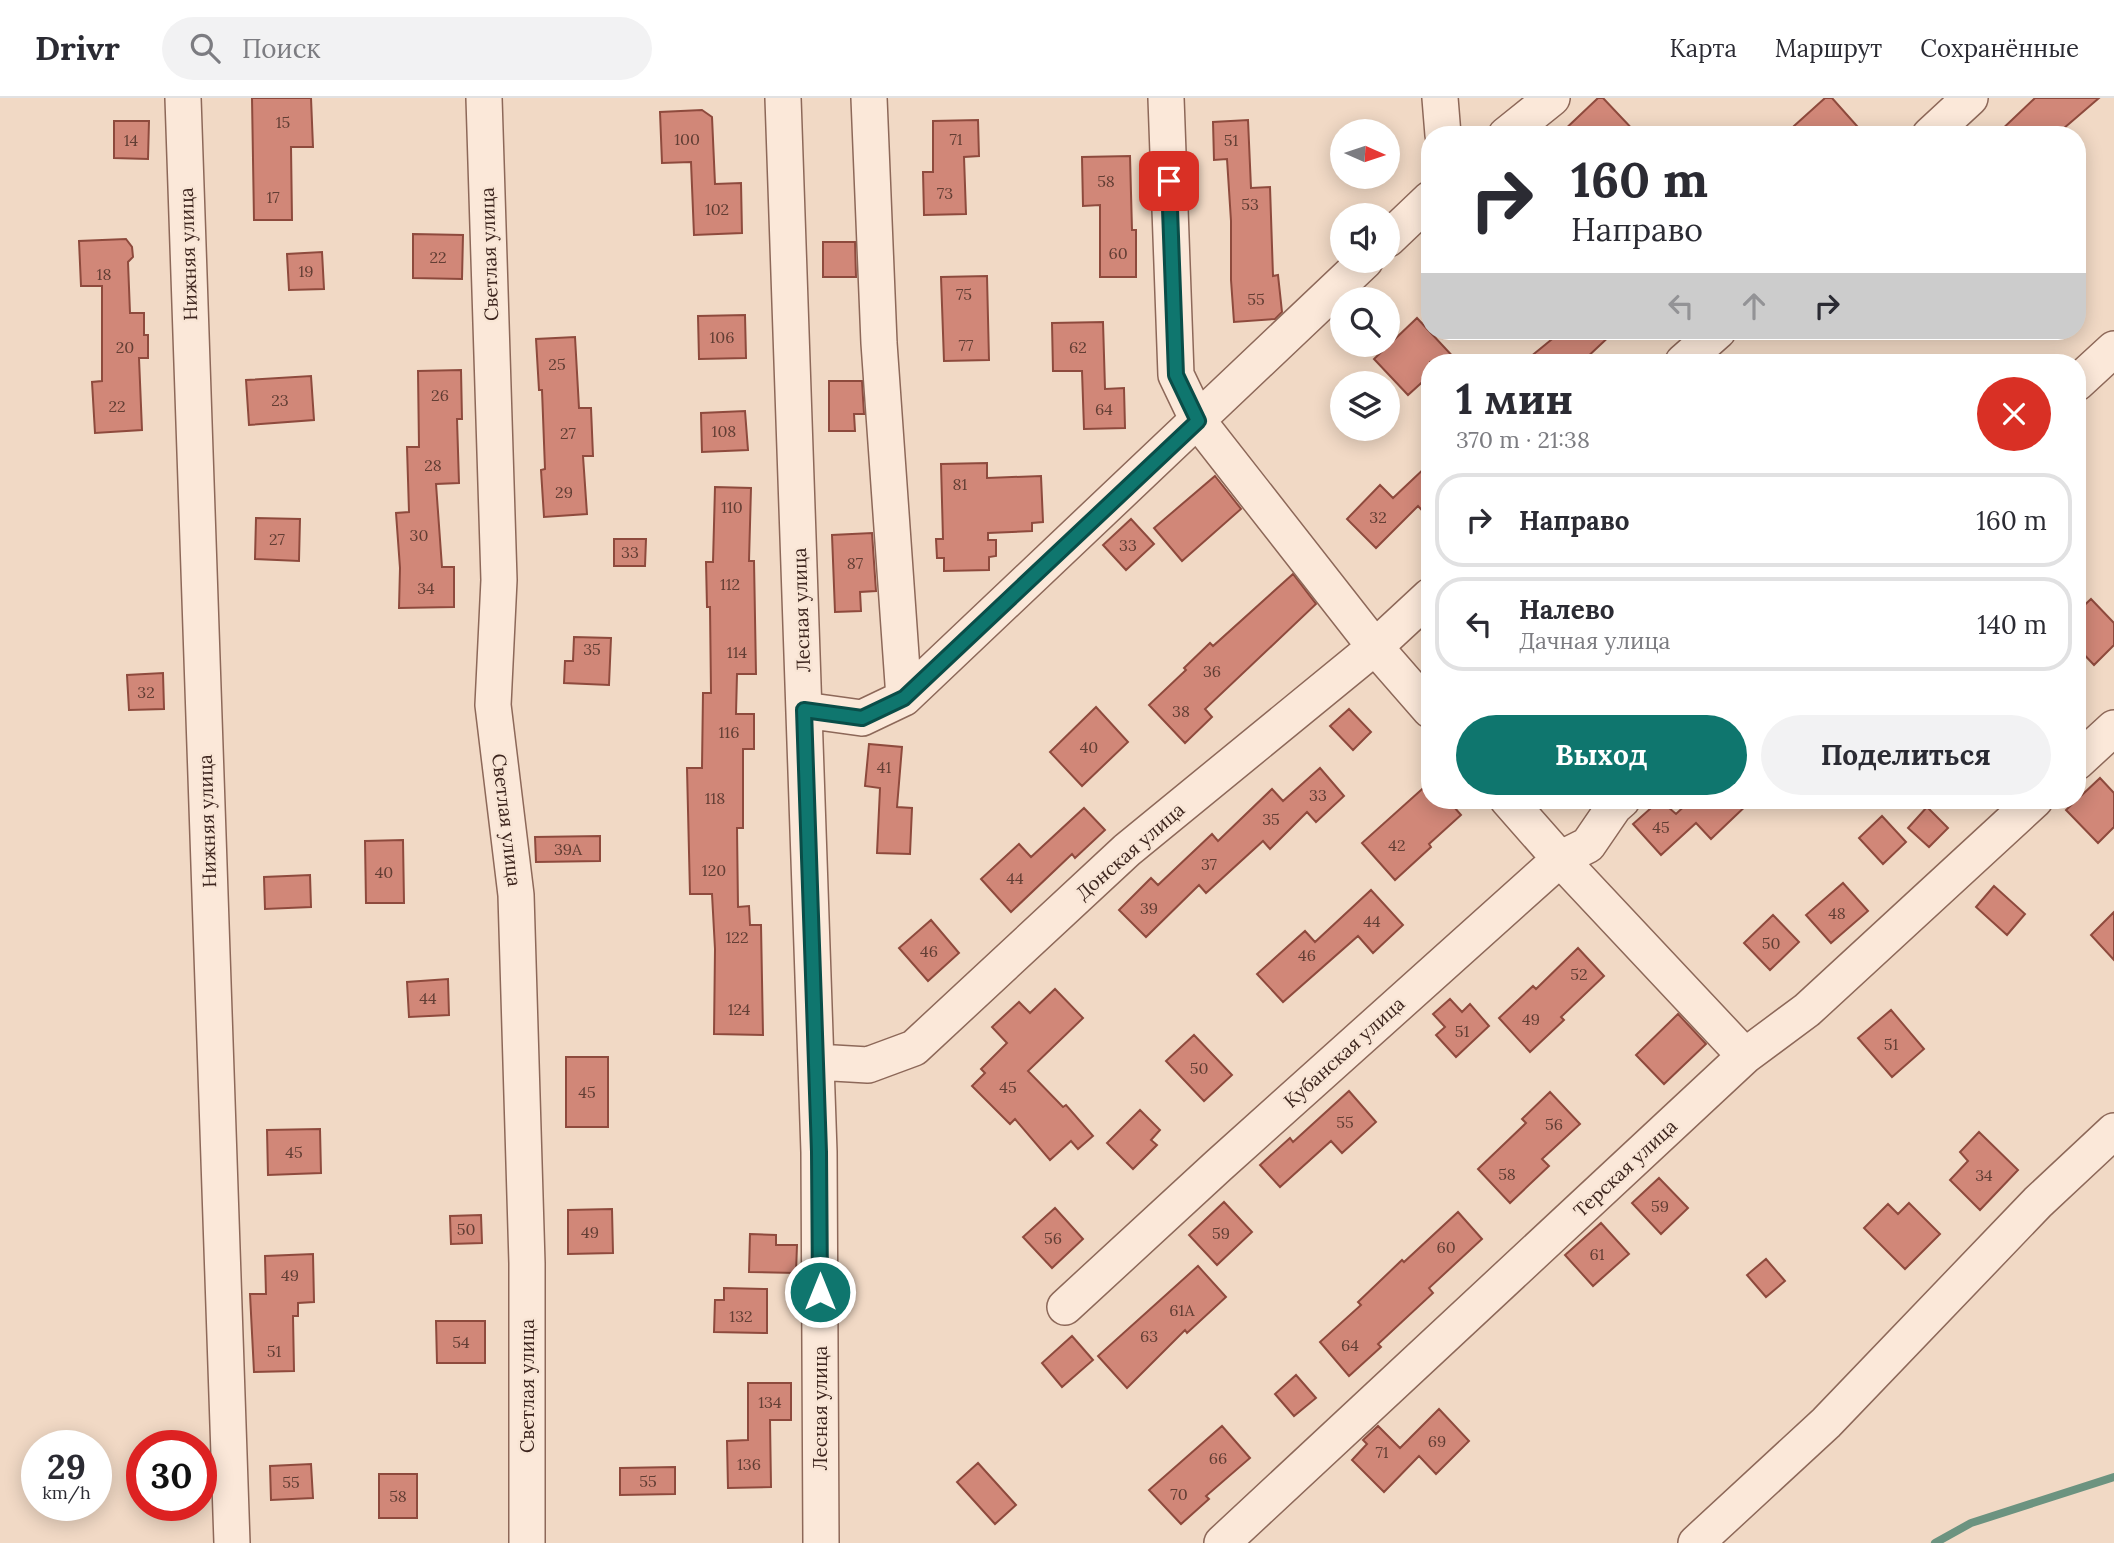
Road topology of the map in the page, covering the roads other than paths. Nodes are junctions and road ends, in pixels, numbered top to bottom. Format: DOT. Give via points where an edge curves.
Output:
graph roads {
  1 [pos="183,98"];
  2 [pos="484,98"];
  3 [pos="783,98"];
  4 [pos="869,98"];
  5 [pos="1166,98"];
  6 [pos="1440,98"];
  7 [pos="1552,98"];
  8 [pos="1970,98"];
  9 [pos="1442,126"];
  10 [pos="1517,126"];
  11 [pos="1940,126"];
  12 [pos="1421,208"];
  13 [pos="1400,228"];
  14 [pos="1352,273"];
  15 [pos="1707,340"];
  16 [pos="2114,349"];
  17 [pos="1692,354"];
  18 [pos="2086,375"];
  19 [pos="1198,421"];
  20 [pos="1421,604"];
  21 [pos="1375,647"];
  22 [pos="904,698"];
  23 [pos="1421,700"];
  24 [pos="804,710"];
  25 [pos="2114,728"];
  26 [pos="2086,754"];
  27 [pos="1516,809"];
  28 [pos="1613,809"];
  29 [pos="2025,809"];
  30 [pos="1560,859"];
  31 [pos="1745,1056"];
  32 [pos="816,1062"];
  33 [pos="2114,1131"];
  34 [pos="1065,1307"];
  35 [pos="232,1543"];
  36 [pos="527,1543"];
  37 [pos="821,1543"];
  38 [pos="1222,1543"];
  39 [pos="1696,1543"];
  1 -- 35 [label="street, Нижняя улица"];
  2 -- 36 [label="street, Светлая улица" via="499,580 493,705 516,895 527,1263"];
  3 -- 24 [label="street, Лесная улица"];
  4 -- 22 [label="street" via="879,343"];
  5 -- 19 [label="street" via="1176,375"];
  6 -- 9 [label="street"];
  7 -- 10 [label="street"];
  8 -- 11 [label="street"];
  12 -- 13 [label="street"];
  14 -- 19 [label="street"];
  15 -- 17 [label="street"];
  16 -- 18 [label="street"];
  19 -- 21 [label="street"];
  19 -- 22 [label="street"];
  20 -- 21 [label="street, Донская улица"];
  21 -- 23 [label="street"];
  21 -- 32 [label="street, Донская улица" via="1127,850 914,1048 868,1065"];
  22 -- 24 [label="street" via="862,718"];
  24 -- 32 [label="street, Лесная улица"];
  25 -- 26 [label="street"];
  27 -- 30 [label="street"];
  28 -- 30 [label="street, Кубанская улица" via="1588,845"];
  29 -- 31 [label="street, Терская улица" via="1807,1010"];
  30 -- 31 [label="street"];
  30 -- 34 [label="street, Кубанская улица"];
  31 -- 38 [label="street, Терская улица"];
  32 -- 37 [label="street, Лесная улица"];
  33 -- 39 [label="street" via="2038,1202 1826,1423"];
}
